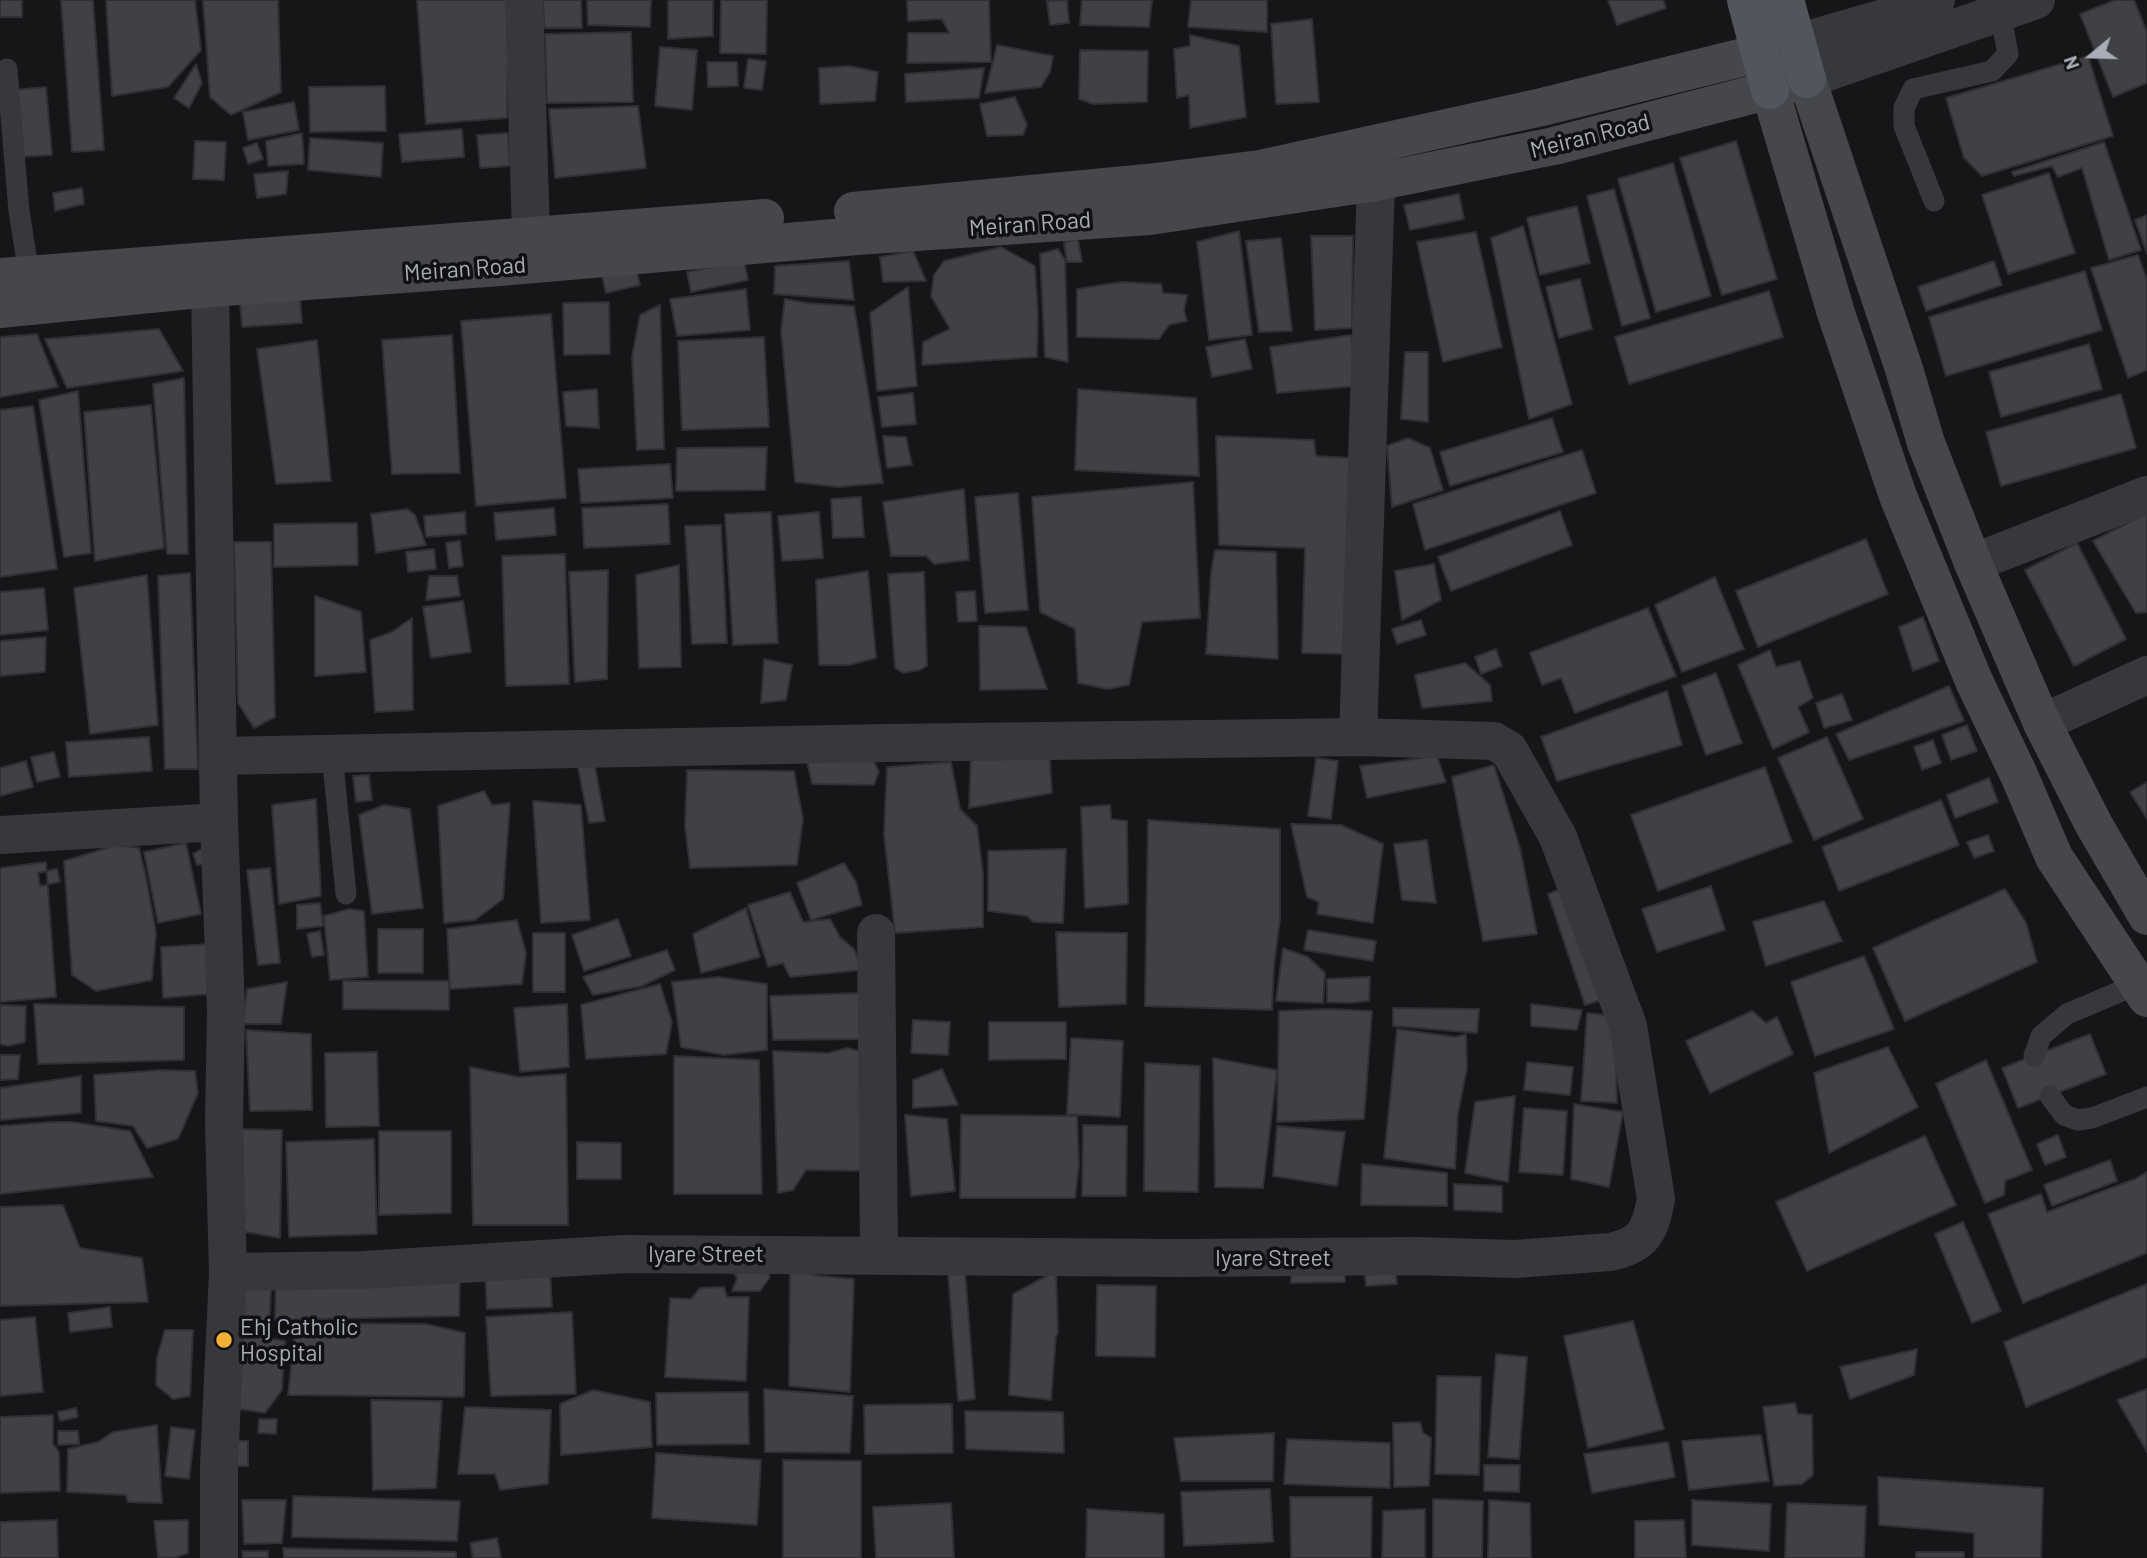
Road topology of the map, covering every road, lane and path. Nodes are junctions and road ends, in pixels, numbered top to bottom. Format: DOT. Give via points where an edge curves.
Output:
graph roads {
  1 [pos="524,0"];
  2 [pos="1746,0"];
  3 [pos="1785,0"];
  4 [pos="1936,0"];
  5 [pos="2036,0"];
  6 [pos="2000,12"];
  7 [pos="1760,54"];
  8 [pos="1802,61"];
  9 [pos="6,69"];
  10 [pos="1770,90"];
  11 [pos="1542,107"];
  12 [pos="1554,146"];
  13 [pos="1376,181"];
  14 [pos="1934,201"];
  15 [pos="531,235"];
  16 [pos="14,276"];
  17 [pos="210,288"];
  18 [pos="0,309"];
  19 [pos="2147,495"];
  20 [pos="1973,563"];
  21 [pos="2147,675"];
  22 [pos="2042,723"];
  23 [pos="1358,737"];
  24 [pos="332,754"];
  25 [pos="218,756"];
  26 [pos="219,822"];
  27 [pos="0,835"];
  28 [pos="346,894"];
  29 [pos="2147,916"];
  30 [pos="876,933"];
  31 [pos="2142,991"];
  32 [pos="2034,1056"];
  33 [pos="2050,1096"];
  34 [pos="2147,1097"];
  35 [pos="880,1255"];
  36 [pos="228,1272"];
  37 [pos="219,1558"];
  1 -- 15 [label="street"];
  2 -- 7 [label="main road"];
  3 -- 8 [label="main road"];
  4 -- 8 [label="street, Meiran Road"];
  5 -- 6 [label="street, Meiran Road"];
  6 -- 8 [label="street, Meiran Road"];
  6 -- 14 [label="lane" via="2008,54 1992,71 1913,89 1904,108 1904,127"];
  7 -- 8 [label="main road, Meiran Road"];
  7 -- 10 [label="main road"];
  7 -- 11 [label="main road, Meiran Road"];
  8 -- 10 [label="main road, Meiran Road"];
  8 -- 20 [label="main road" via="1926,443"];
  9 -- 16 [label="lane" via="19,211"];
  10 -- 12 [label="main road, Meiran Road"];
  10 -- 31 [label="main road" via="1836,313 1898,496 1973,681 2054,857"];
  11 -- 12 [label="main road"];
  11 -- 15 [label="main road, Meiran Road" via="1260,169 849,211"];
  12 -- 13 [label="main road, Meiran Road"];
  13 -- 17 [label="main road, Meiran Road" via="1150,216"];
  13 -- 23 [label="street"];
  15 -- 16 [label="main road, Meiran Road"];
  17 -- 18 [label="main road, Meiran Road"];
  17 -- 25 [label="street"];
  19 -- 20 [label="street"];
  20 -- 22 [label="main road"];
  21 -- 22 [label="street"];
  22 -- 29 [label="main road"];
  23 -- 24 [label="street, Iyare Street"];
  23 -- 35 [label="street, Iyare Street" via="1494,741 1509,750 1558,837 1628,1026 1656,1199 1651,1225 1639,1241 1610,1252 1515,1259"];
  24 -- 25 [label="street, Iyare Street"];
  24 -- 28 [label="lane"];
  25 -- 26 [label="street"];
  26 -- 27 [label="street"];
  26 -- 36 [label="street"];
  30 -- 35 [label="street"];
  31 -- 32 [label="lane" via="2067,1014 2041,1036"];
  33 -- 34 [label="lane" via="2064,1115 2078,1120"];
  35 -- 36 [label="street, Iyare Street" via="624,1254 363,1270"];
  36 -- 37 [label="street"];
}
